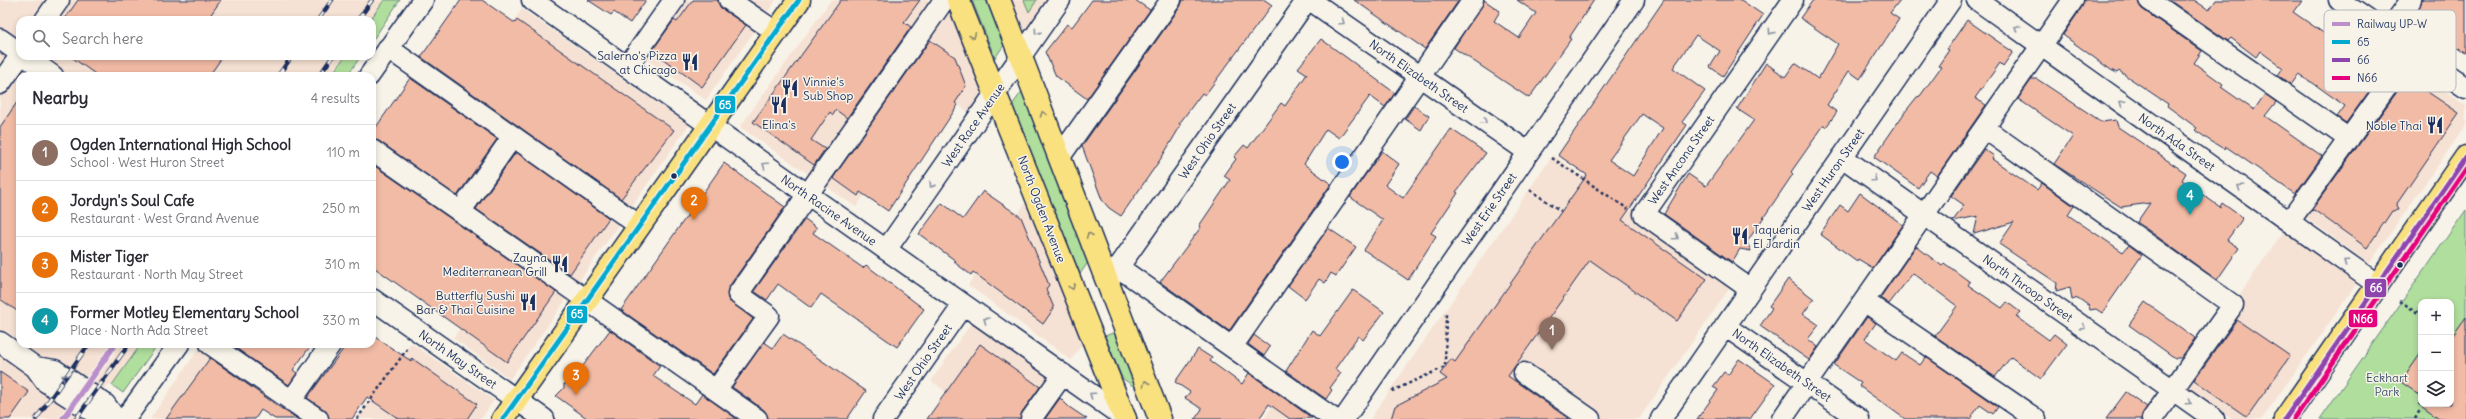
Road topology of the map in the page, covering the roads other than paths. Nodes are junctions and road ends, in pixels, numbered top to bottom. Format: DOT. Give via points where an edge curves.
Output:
graph roads {
  1 [pos="59,0"];
  2 [pos="423,0"];
  3 [pos="532,0"];
  4 [pos="674,0"];
  5 [pos="730,0"];
  6 [pos="799,0"];
  7 [pos="944,0"];
  8 [pos="958,0"];
  9 [pos="999,0"];
  10 [pos="1060,0"];
  11 [pos="1171,0"];
  12 [pos="1307,0"];
  13 [pos="1310,0"];
  14 [pos="1474,0"];
  15 [pos="1634,0"];
  16 [pos="1793,0"];
  17 [pos="1951,0"];
  18 [pos="1977,0"];
  19 [pos="2073,0"];
  20 [pos="2149,0"];
  21 [pos="2340,0"];
  22 [pos="2411,0"];
  23 [pos="2354,10"];
  24 [pos="2404,10"];
  25 [pos="48,16"];
  26 [pos="776,32"];
  27 [pos="0,39"];
  28 [pos="2041,46"];
  29 [pos="388,48"];
  30 [pos="16,51"];
  31 [pos="1022,55"];
  32 [pos="16,60"];
  33 [pos="31,60"];
  34 [pos="627,67"];
  35 [pos="47,72"];
  36 [pos="372,72"];
  37 [pos="1420,76"];
  38 [pos="2456,81"];
  39 [pos="0,84"];
  40 [pos="2466,88"];
  41 [pos="996,92"];
  42 [pos="2383,92"];
  43 [pos="710,126"];
  44 [pos="1984,128"];
  45 [pos="513,136"];
  46 [pos="2349,139"];
  47 [pos="1528,152"];
  48 [pos="376,153"];
  49 [pos="1842,157"];
  50 [pos="2466,157"];
  51 [pos="1059,158"];
  52 [pos="808,195"];
  53 [pos="460,212"];
  54 [pos="1924,214"];
  55 [pos="2289,222"];
  56 [pos="640,226"];
  57 [pos="886,250"];
  58 [pos="1113,275"];
  59 [pos="2378,285"];
  60 [pos="1750,289"];
  61 [pos="587,300"];
  62 [pos="376,302"];
  63 [pos="1864,302"];
  64 [pos="963,304"];
  65 [pos="1725,326"];
  66 [pos="0,342"];
  67 [pos="1232,347"];
  68 [pos="176,348"];
  69 [pos="216,348"];
  70 [pos="328,348"];
  71 [pos="35,367"];
  72 [pos="1524,373"];
  73 [pos="1063,374"];
  74 [pos="1807,383"];
  75 [pos="716,390"];
  76 [pos="2172,390"];
  77 [pos="517,400"];
  78 [pos="291,401"];
  79 [pos="104,419"];
  80 [pos="116,419"];
  81 [pos="125,419"];
  82 [pos="318,419"];
  83 [pos="503,419"];
  84 [pos="544,419"];
  85 [pos="757,419"];
  86 [pos="883,419"];
  87 [pos="1030,419"];
  88 [pos="1125,419"];
  89 [pos="1160,419"];
  90 [pos="1334,419"];
  91 [pos="1344,419"];
  92 [pos="1590,419"];
  93 [pos="1660,419"];
  94 [pos="1782,419"];
  95 [pos="1859,419"];
  96 [pos="2036,419"];
  97 [pos="2152,419"];
  98 [pos="2214,419"];
  99 [pos="2285,419"];
  1 -- 25 [label="street"];
  2 -- 29 [label="street"];
  3 -- 34 [label="street, North Racine Avenue"];
  4 -- 34 [label="street"];
  5 -- 26 [label="street"];
  6 -- 26 [label="main road"];
  7 -- 52 [label="street"];
  8 -- 41 [label="main road, North Ogden Avenue, one-way"];
  9 -- 31 [label="main road"];
  10 -- 31 [label="street, West Race Avenue, one-way"];
  11 -- 51 [label="street"];
  12 -- 58 [label="street, West Ohio Street"];
  13 -- 37 [label="street, North Elizabeth Street, one-way"];
  14 -- 37 [label="street"];
  15 -- 47 [label="street, West Erie Street"];
  16 -- 60 [label="street, West Ancona Street, one-way" via="1644,214"];
  17 -- 49 [label="street, West Huron Street"];
  28 -- 18 [label="street, North Ada Street, one-way"];
  19 -- 28 [label="street"];
  20 -- 46 [label="street"];
  21 -- 23 [label="street"];
  22 -- 24 [label="street"];
  26 -- 43 [label="main road"];
  27 -- 30 [label="street"];
  28 -- 44 [label="street"];
  55 -- 28 [label="street, North Ada Street, one-way"];
  29 -- 36 [label="street"];
  29 -- 45 [label="street"];
  31 -- 41 [label="street, West Race Avenue"];
  51 -- 31 [label="main road, one-way"];
  32 -- 39 [label="street"];
  33 -- 35 [label="street"];
  34 -- 43 [label="street, North Racine Avenue"];
  37 -- 47 [label="street, North Elizabeth Street, one-way"];
  37 -- 67 [label="street"];
  38 -- 40 [label="street"];
  41 -- 57 [label="street, West Race Avenue, one-way"];
  41 -- 88 [label="main road, North Ogden Avenue, one-way"];
  42 -- 46 [label="street"];
  52 -- 43 [label="street, North Racine Avenue, one-way"];
  43 -- 56 [label="main road"];
  44 -- 54 [label="street"];
  44 -- 76 [label="street" via="2233,305"];
  45 -- 53 [label="street"];
  45 -- 56 [label="street"];
  46 -- 55 [label="street"];
  47 -- 91 [label="street, West Erie Street"];
  48 -- 53 [label="street"];
  49 -- 54 [label="street, North Throop Street, one-way"];
  49 -- 60 [label="street, West Huron Street"];
  50 -- 59 [label="main road"];
  58 -- 51 [label="main road, one-way"];
  52 -- 57 [label="street, North Racine Avenue"];
  52 -- 75 [label="street" via="738,294 769,316"];
  53 -- 61 [label="street"];
  54 -- 63 [label="street"];
  54 -- 76 [label="street, North Throop Street, one-way"];
  59 -- 55 [label="street, North Ada Street, one-way"];
  56 -- 61 [label="main road"];
  57 -- 64 [label="street, North Racine Avenue"];
  58 -- 67 [label="street"];
  89 -- 58 [label="main road, one-way"];
  59 -- 99 [label="main road"];
  60 -- 65 [label="street, West Huron Street"];
  61 -- 75 [label="street"];
  61 -- 77 [label="main road"];
  62 -- 77 [label="street, North May Street"];
  63 -- 74 [label="street"];
  63 -- 96 [label="street"];
  73 -- 64 [label="street, North Racine Avenue, one-way"];
  64 -- 86 [label="street, West Ohio Street"];
  65 -- 74 [label="street, North Elizabeth Street"];
  65 -- 93 [label="street, West Huron Street"];
  66 -- 71 [label="street"];
  67 -- 90 [label="street"];
  68 -- 81 [label="street"];
  69 -- 78 [label="street"];
  70 -- 78 [label="street"];
  71 -- 79 [label="street" via="46,382"];
  80 -- 71 [label="street, one-way" via="105,404 54,370"];
  72 -- 92 [label="street"];
  73 -- 87 [label="street"];
  88 -- 73 [label="street, North Racine Avenue, one-way"];
  74 -- 94 [label="street"];
  74 -- 95 [label="street, North Elizabeth Street"];
  75 -- 85 [label="street"];
  76 -- 97 [label="street"];
  76 -- 98 [label="street, North Throop Street, one-way"];
  77 -- 83 [label="main road"];
  77 -- 84 [label="street, North May Street"];
  78 -- 82 [label="street"];
}
